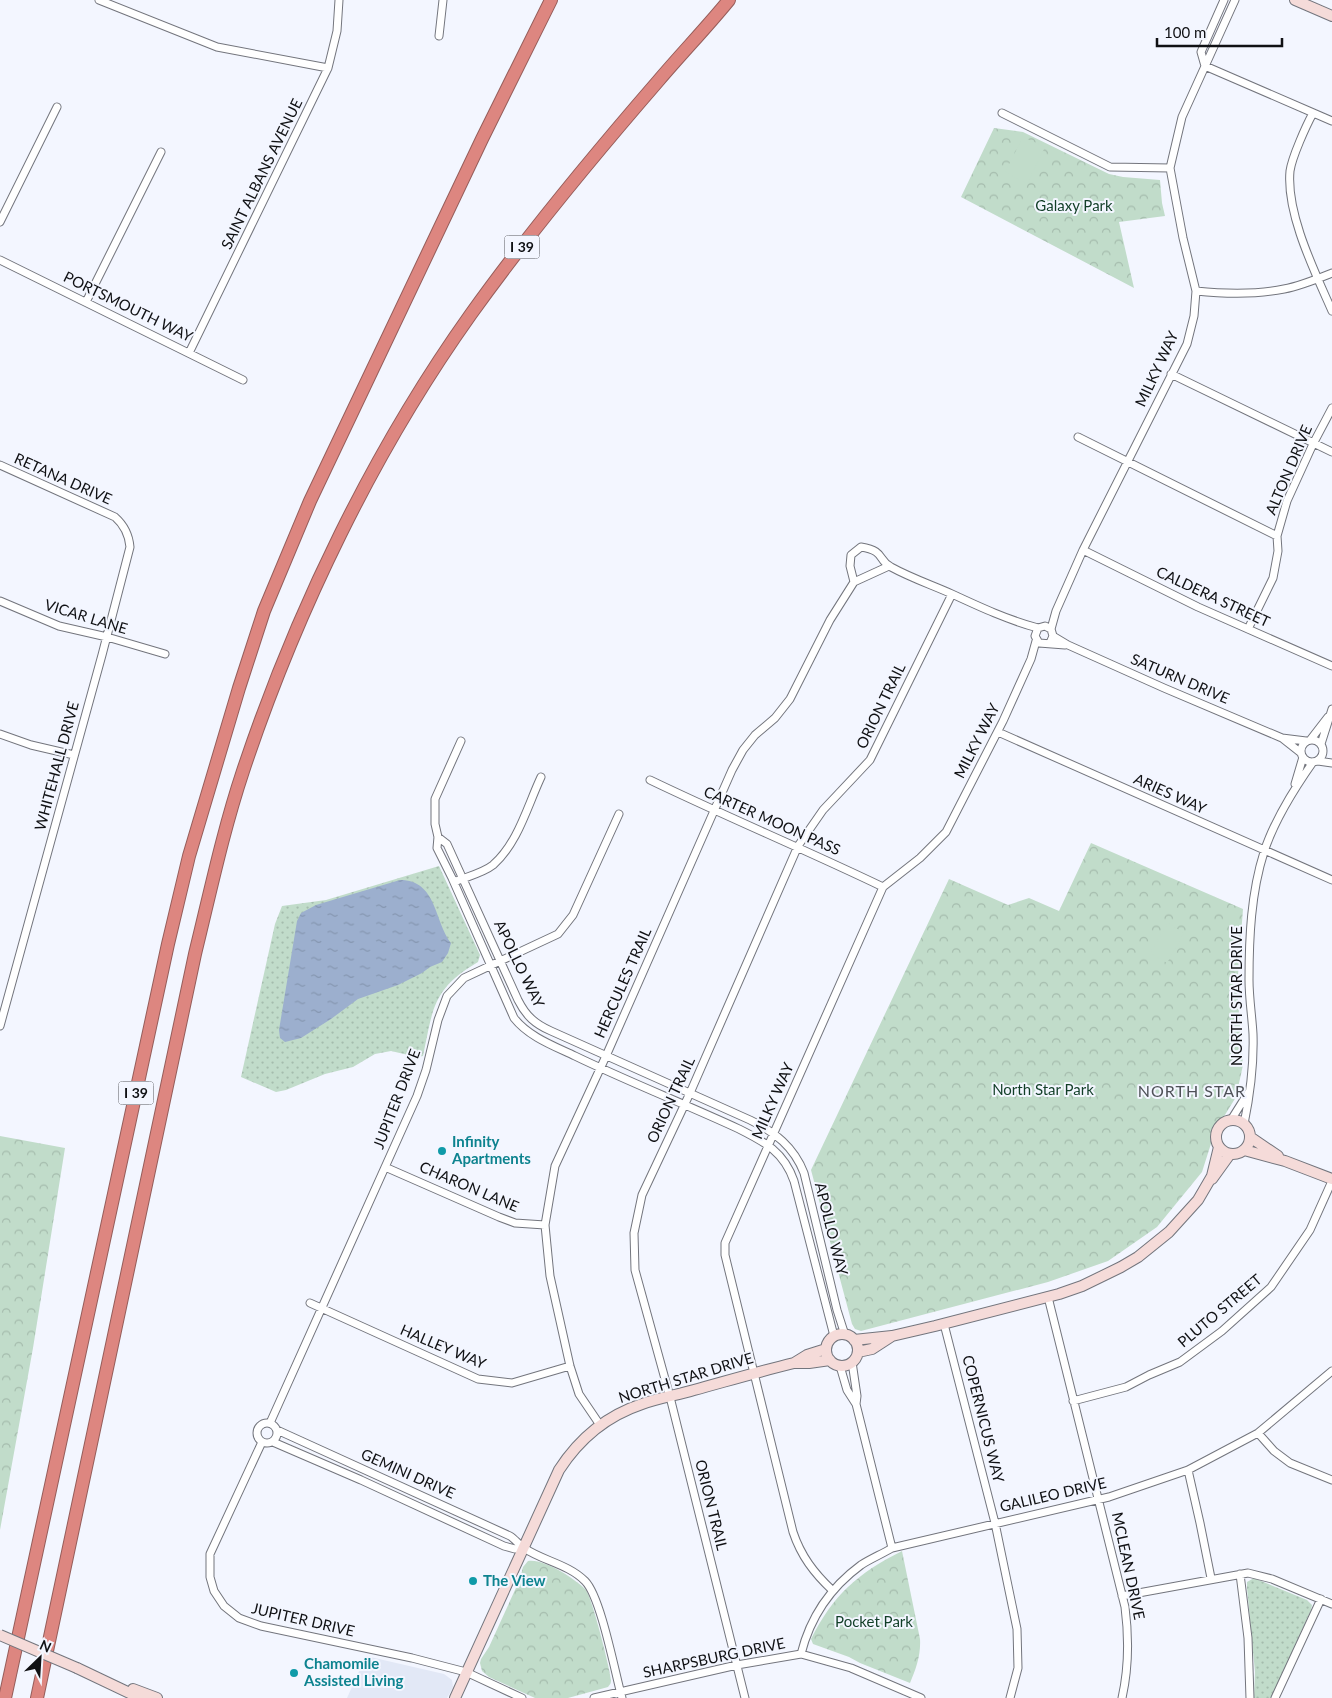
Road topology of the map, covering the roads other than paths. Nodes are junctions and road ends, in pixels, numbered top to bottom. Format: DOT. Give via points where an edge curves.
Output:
graph roads {
  1 [pos="99,0"];
  2 [pos="339,0"];
  3 [pos="442,0"];
  4 [pos="547,0"];
  5 [pos="551,0"];
  6 [pos="729,0"];
  7 [pos="1224,0"];
  8 [pos="1235,0"];
  9 [pos="1295,0"];
  10 [pos="1332,16"];
  11 [pos="439,36"];
  12 [pos="1206,65"];
  13 [pos="328,68"];
  14 [pos="57,107"];
  15 [pos="1002,113"];
  16 [pos="1313,113"];
  17 [pos="1332,122"];
  18 [pos="482,139"];
  19 [pos="161,152"];
  20 [pos="1170,168"];
  21 [pos="0,222"];
  22 [pos="0,260"];
  23 [pos="1332,273"];
  24 [pos="1318,278"];
  25 [pos="1196,291"];
  26 [pos="86,302"];
  27 [pos="1332,311"];
  28 [pos="189,353"];
  29 [pos="1171,374"];
  30 [pos="244,380"];
  31 [pos="1332,408"];
  32 [pos="1078,437"];
  33 [pos="1313,444"];
  34 [pos="1332,452"];
  35 [pos="1128,461"];
  36 [pos="0,465"];
  37 [pos="115,517"];
  38 [pos="1277,536"];
  39 [pos="1083,550"];
  40 [pos="889,566"];
  41 [pos="854,582"];
  42 [pos="952,594"];
  43 [pos="0,601"];
  44 [pos="1018,623"];
  45 [pos="1248,629"];
  46 [pos="1047,633"];
  47 [pos="107,637"];
  48 [pos="1038,641"];
  49 [pos="166,654"];
  50 [pos="1332,666"];
  51 [pos="1331,711"];
  52 [pos="998,732"];
  53 [pos="0,734"];
  54 [pos="1282,738"];
  55 [pos="461,741"];
  56 [pos="1308,741"];
  57 [pos="1323,747"];
  58 [pos="74,755"];
  59 [pos="1302,755"];
  60 [pos="1332,756"];
  61 [pos="1316,762"];
  62 [pos="1332,764"];
  63 [pos="541,777"];
  64 [pos="650,780"];
  65 [pos="1294,790"];
  66 [pos="714,811"];
  67 [pos="619,814"];
  68 [pos="438,837"];
  69 [pos="798,846"];
  70 [pos="1265,851"];
  71 [pos="464,878"];
  72 [pos="1332,880"];
  73 [pos="454,882"];
  74 [pos="883,888"];
  75 [pos="501,961"];
  76 [pos="490,966"];
  77 [pos="0,1026"];
  78 [pos="606,1056"];
  79 [pos="600,1068"];
  80 [pos="1249,1090"];
  81 [pos="690,1093"];
  82 [pos="685,1104"];
  83 [pos="1231,1120"];
  84 [pos="1244,1124"];
  85 [pos="773,1134"];
  86 [pos="1250,1137"];
  87 [pos="768,1145"];
  88 [pos="1219,1146"];
  89 [pos="1244,1150"];
  90 [pos="1230,1154"];
  91 [pos="1285,1161"];
  92 [pos="385,1167"];
  93 [pos="1332,1180"];
  94 [pos="1208,1184"];
  95 [pos="545,1225"];
  96 [pos="1048,1297"];
  97 [pos="310,1303"];
  98 [pos="322,1308"];
  99 [pos="944,1324"];
  100 [pos="845,1334"];
  101 [pos="834,1336"];
  102 [pos="892,1336"];
  103 [pos="854,1340"];
  104 [pos="826,1349"];
  105 [pos="858,1352"];
  106 [pos="830,1360"];
  107 [pos="852,1362"];
  108 [pos="794,1363"];
  109 [pos="570,1366"];
  110 [pos="840,1366"];
  111 [pos="1332,1371"];
  112 [pos="754,1373"];
  113 [pos="670,1397"];
  114 [pos="1074,1401"];
  115 [pos="856,1404"];
  116 [pos="270,1423"];
  117 [pos="600,1425"];
  118 [pos="277,1430"];
  119 [pos="1258,1433"];
  120 [pos="262,1442"];
  121 [pos="273,1442"];
  122 [pos="1188,1470"];
  123 [pos="1332,1480"];
  124 [pos="1098,1499"];
  125 [pos="995,1523"];
  126 [pos="524,1548"];
  127 [pos="892,1548"];
  128 [pos="1240,1574"];
  129 [pos="1211,1578"];
  130 [pos="832,1590"];
  131 [pos="1122,1596"];
  132 [pos="1321,1600"];
  133 [pos="1332,1604"];
  134 [pos="0,1635"];
  135 [pos="801,1654"];
  136 [pos="738,1665"];
  137 [pos="466,1672"];
  138 [pos="106,1680"];
  139 [pos="621,1695"];
  140 [pos="5,1698"];
  141 [pos="37,1698"];
  142 [pos="140,1698"];
  143 [pos="158,1698"];
  144 [pos="455,1698"];
  145 [pos="522,1698"];
  146 [pos="594,1698"];
  147 [pos="746,1698"];
  148 [pos="921,1698"];
  149 [pos="1010,1698"];
  150 [pos="1122,1698"];
  151 [pos="1250,1698"];
  152 [pos="1275,1698"];
  1 -- 13 [label="street" via="217,47"];
  2 -- 13 [label="street, SAINT ALBANS AVENUE" via="337,31"];
  3 -- 11 [label="street"];
  4 -- 18 [label="highway"];
  5 -- 18 [label="highway, I 39"];
  6 -- 141 [label="highway, I 39" via="568,190 508,265 437,364 344,528 277,679 243,772 195,954"];
  7 -- 12 [label="street, MILKY WAY" via="1201,52"];
  8 -- 12 [label="street, MILKY WAY"];
  9 -- 10 [label="street"];
  12 -- 16 [label="street"];
  12 -- 20 [label="street, MILKY WAY" via="1182,117"];
  13 -- 28 [label="street, SAINT ALBANS AVENUE"];
  14 -- 21 [label="street"];
  15 -- 20 [label="street" via="1110,167"];
  16 -- 17 [label="street"];
  16 -- 24 [label="street" via="1290,170 1292,199 1304,245"];
  18 -- 140 [label="highway, I 39" via="310,501 264,611 239,688 189,856"];
  19 -- 26 [label="street"];
  20 -- 25 [label="street, MILKY WAY"];
  22 -- 26 [label="street, PORTSMOUTH WAY"];
  23 -- 24 [label="street"];
  24 -- 25 [label="street" via="1286,289 1255,293"];
  24 -- 27 [label="street"];
  25 -- 29 [label="street, MILKY WAY" via="1187,344"];
  26 -- 28 [label="street, PORTSMOUTH WAY"];
  28 -- 30 [label="street, PORTSMOUTH WAY"];
  29 -- 33 [label="street"];
  29 -- 35 [label="street, MILKY WAY"];
  31 -- 33 [label="street, ALTON DRIVE"];
  32 -- 35 [label="street"];
  33 -- 34 [label="street"];
  33 -- 38 [label="street, ALTON DRIVE" via="1287,501"];
  35 -- 38 [label="street"];
  35 -- 39 [label="street, MILKY WAY"];
  36 -- 37 [label="street, RETANA DRIVE"];
  37 -- 47 [label="street, WHITEHALL DRIVE" via="128,533 130,547"];
  38 -- 45 [label="street, ALTON DRIVE" via="1273,578"];
  39 -- 45 [label="street, CALDERA STREET"];
  39 -- 46 [label="street, MILKY WAY"];
  40 -- 41 [label="street"];
  40 -- 41 [label="street, SATURN DRIVE" via="879,552 861,547 851,555"];
  40 -- 42 [label="street, SATURN DRIVE"];
  41 -- 66 [label="street, HERCULES TRAIL" via="830,620 790,699 743,750"];
  42 -- 44 [label="street, SATURN DRIVE"];
  42 -- 69 [label="street, ORION TRAIL" via="870,760 823,810"];
  43 -- 47 [label="street, VICAR LANE" via="59,626"];
  44 -- 46 [label="street, SATURN DRIVE"];
  44 -- 48 [label="street, SATURN DRIVE"];
  45 -- 50 [label="street, CALDERA STREET"];
  46 -- 48 [label="street, MILKY WAY"];
  46 -- 48 [label="street"];
  46 -- 54 [label="street, SATURN DRIVE"];
  47 -- 49 [label="street, VICAR LANE"];
  47 -- 58 [label="street, WHITEHALL DRIVE"];
  48 -- 52 [label="street, MILKY WAY"];
  51 -- 56 [label="street"];
  51 -- 57 [label="street"];
  52 -- 70 [label="street, ARIES WAY"];
  52 -- 74 [label="street, MILKY WAY" via="946,832"];
  53 -- 58 [label="street"];
  54 -- 56 [label="street, SATURN DRIVE"];
  54 -- 59 [label="street, SATURN DRIVE"];
  55 -- 68 [label="street, APOLLO WAY" via="435,799"];
  56 -- 57 [label="street" via="1318,741"];
  56 -- 59 [label="street" via="1302,746"];
  57 -- 60 [label="street"];
  57 -- 61 [label="street" via="1322,756"];
  58 -- 77 [label="street, WHITEHALL DRIVE"];
  59 -- 61 [label="street" via="1307,761"];
  59 -- 65 [label="street, NORTH STAR DRIVE"];
  61 -- 62 [label="street"];
  61 -- 65 [label="street, NORTH STAR DRIVE"];
  63 -- 71 [label="street" via="506,851 492,866"];
  64 -- 66 [label="street, CARTER MOON PASS"];
  65 -- 70 [label="street, NORTH STAR DRIVE"];
  66 -- 69 [label="street, CARTER MOON PASS"];
  66 -- 78 [label="street, HERCULES TRAIL"];
  67 -- 75 [label="street, JUPITER DRIVE" via="573,916 558,934"];
  68 -- 71 [label="street, APOLLO WAY" via="447,844"];
  68 -- 73 [label="street, APOLLO WAY" via="437,848"];
  69 -- 74 [label="street, CARTER MOON PASS"];
  69 -- 81 [label="street, ORION TRAIL"];
  70 -- 72 [label="street, ARIES WAY"];
  70 -- 80 [label="street, NORTH STAR DRIVE" via="1250,936 1253,1049"];
  71 -- 73 [label="street"];
  71 -- 75 [label="street, APOLLO WAY"];
  73 -- 76 [label="street, APOLLO WAY"];
  74 -- 85 [label="street, MILKY WAY"];
  75 -- 76 [label="street, JUPITER DRIVE"];
  75 -- 78 [label="street, APOLLO WAY" via="522,1008 532,1020"];
  76 -- 79 [label="street, APOLLO WAY" via="510,1012 523,1028"];
  76 -- 92 [label="street, JUPITER DRIVE" via="464,978 447,996 423,1082"];
  78 -- 79 [label="street, HERCULES TRAIL"];
  78 -- 81 [label="street, APOLLO WAY"];
  79 -- 82 [label="street, APOLLO WAY"];
  79 -- 95 [label="street, HERCULES TRAIL" via="555,1166"];
  80 -- 83 [label="street, NORTH STAR DRIVE"];
  80 -- 84 [label="street, NORTH STAR DRIVE"];
  81 -- 82 [label="street, ORION TRAIL"];
  81 -- 85 [label="street, APOLLO WAY"];
  82 -- 87 [label="street, APOLLO WAY"];
  82 -- 113 [label="street, ORION TRAIL" via="642,1195 634,1233 635,1270"];
  83 -- 84 [label="street"];
  83 -- 88 [label="street" via="1217,1132"];
  84 -- 86 [label="street"];
  85 -- 87 [label="street, MILKY WAY"];
  85 -- 100 [label="street, APOLLO WAY" via="787,1145 804,1173"];
  86 -- 89 [label="street"];
  86 -- 91 [label="street"];
  87 -- 101 [label="street, APOLLO WAY" via="785,1160 794,1181"];
  87 -- 112 [label="street, MILKY WAY" via="727,1235 724,1249"];
  88 -- 90 [label="street"];
  88 -- 94 [label="street"];
  89 -- 90 [label="street"];
  89 -- 91 [label="street"];
  90 -- 94 [label="street"];
  91 -- 93 [label="street"];
  92 -- 95 [label="street, CHARON LANE" via="515,1223"];
  92 -- 98 [label="street, JUPITER DRIVE"];
  93 -- 114 [label="street, PLUTO STREET" via="1310,1230 1271,1287 1222,1331 1180,1362 1126,1387"];
  94 -- 96 [label="street" via="1173,1228 1138,1257 1082,1286"];
  95 -- 109 [label="street, HERCULES TRAIL" via="550,1276"];
  96 -- 99 [label="street"];
  96 -- 114 [label="street, MCLEAN DRIVE"];
  97 -- 98 [label="street, HALLEY WAY"];
  98 -- 109 [label="street, HALLEY WAY" via="478,1379 512,1383"];
  98 -- 116 [label="street, JUPITER DRIVE"];
  99 -- 102 [label="street"];
  99 -- 125 [label="street, COPERNICUS WAY"];
  100 -- 101 [label="street"];
  100 -- 103 [label="street"];
  101 -- 104 [label="street"];
  102 -- 103 [label="street"];
  102 -- 105 [label="street" via="872,1349"];
  103 -- 105 [label="street"];
  104 -- 106 [label="street"];
  104 -- 108 [label="street, NORTH STAR DRIVE"];
  105 -- 107 [label="street"];
  106 -- 108 [label="street, NORTH STAR DRIVE"];
  106 -- 110 [label="street"];
  107 -- 110 [label="street"];
  107 -- 115 [label="street"];
  108 -- 112 [label="street, NORTH STAR DRIVE"];
  109 -- 117 [label="street, HERCULES TRAIL" via="579,1394"];
  110 -- 115 [label="street" via="847,1390"];
  111 -- 119 [label="street, GALILEO DRIVE"];
  112 -- 113 [label="street, NORTH STAR DRIVE"];
  112 -- 130 [label="street, MILKY WAY" via="798,1546 816,1575"];
  113 -- 117 [label="street, NORTH STAR DRIVE" via="642,1404"];
  113 -- 136 [label="street, ORION TRAIL"];
  114 -- 124 [label="street, MCLEAN DRIVE"];
  115 -- 127 [label="street"];
  116 -- 118 [label="street"];
  116 -- 120 [label="street" via="258,1427 258,1437"];
  117 -- 126 [label="street, NORTH STAR DRIVE" via="569,1455 559,1470"];
  118 -- 121 [label="street"];
  118 -- 126 [label="street, GEMINI DRIVE" via="510,1536"];
  119 -- 122 [label="street, GALILEO DRIVE"];
  119 -- 123 [label="street" via="1274,1451 1290,1462"];
  120 -- 121 [label="street"];
  120 -- 137 [label="street, JUPITER DRIVE" via="210,1554 210,1577 224,1606 239,1618 261,1626"];
  121 -- 126 [label="street, GEMINI DRIVE" via="504,1546"];
  122 -- 124 [label="street, GALILEO DRIVE"];
  122 -- 129 [label="street"];
  124 -- 125 [label="street, GALILEO DRIVE"];
  124 -- 131 [label="street, MCLEAN DRIVE"];
  125 -- 127 [label="street, GALILEO DRIVE"];
  125 -- 149 [label="street, COPERNICUS WAY" via="1017,1629 1018,1668"];
  126 -- 137 [label="street, NORTH STAR DRIVE"];
  126 -- 139 [label="street, GEMINI DRIVE" via="574,1572 586,1582 598,1608"];
  127 -- 130 [label="street, GALILEO DRIVE" via="861,1565"];
  128 -- 129 [label="street"];
  128 -- 132 [label="street" via="1257,1574"];
  128 -- 151 [label="street" via="1248,1638"];
  129 -- 131 [label="street"];
  130 -- 135 [label="street, GALILEO DRIVE" via="808,1630"];
  131 -- 150 [label="street, MCLEAN DRIVE" via="1128,1633 1127,1675"];
  132 -- 133 [label="street"];
  132 -- 152 [label="street"];
  134 -- 138 [label="street, bridge"];
  135 -- 136 [label="street, SHARPSBURG DRIVE"];
  135 -- 148 [label="street, SHARPSBURG DRIVE" via="851,1668"];
  136 -- 139 [label="street, SHARPSBURG DRIVE"];
  136 -- 147 [label="street, ORION TRAIL"];
  137 -- 144 [label="street, NORTH STAR DRIVE"];
  137 -- 145 [label="street"];
  138 -- 142 [label="street"];
  138 -- 143 [label="street"];
  139 -- 146 [label="street, SHARPSBURG DRIVE"];
}
